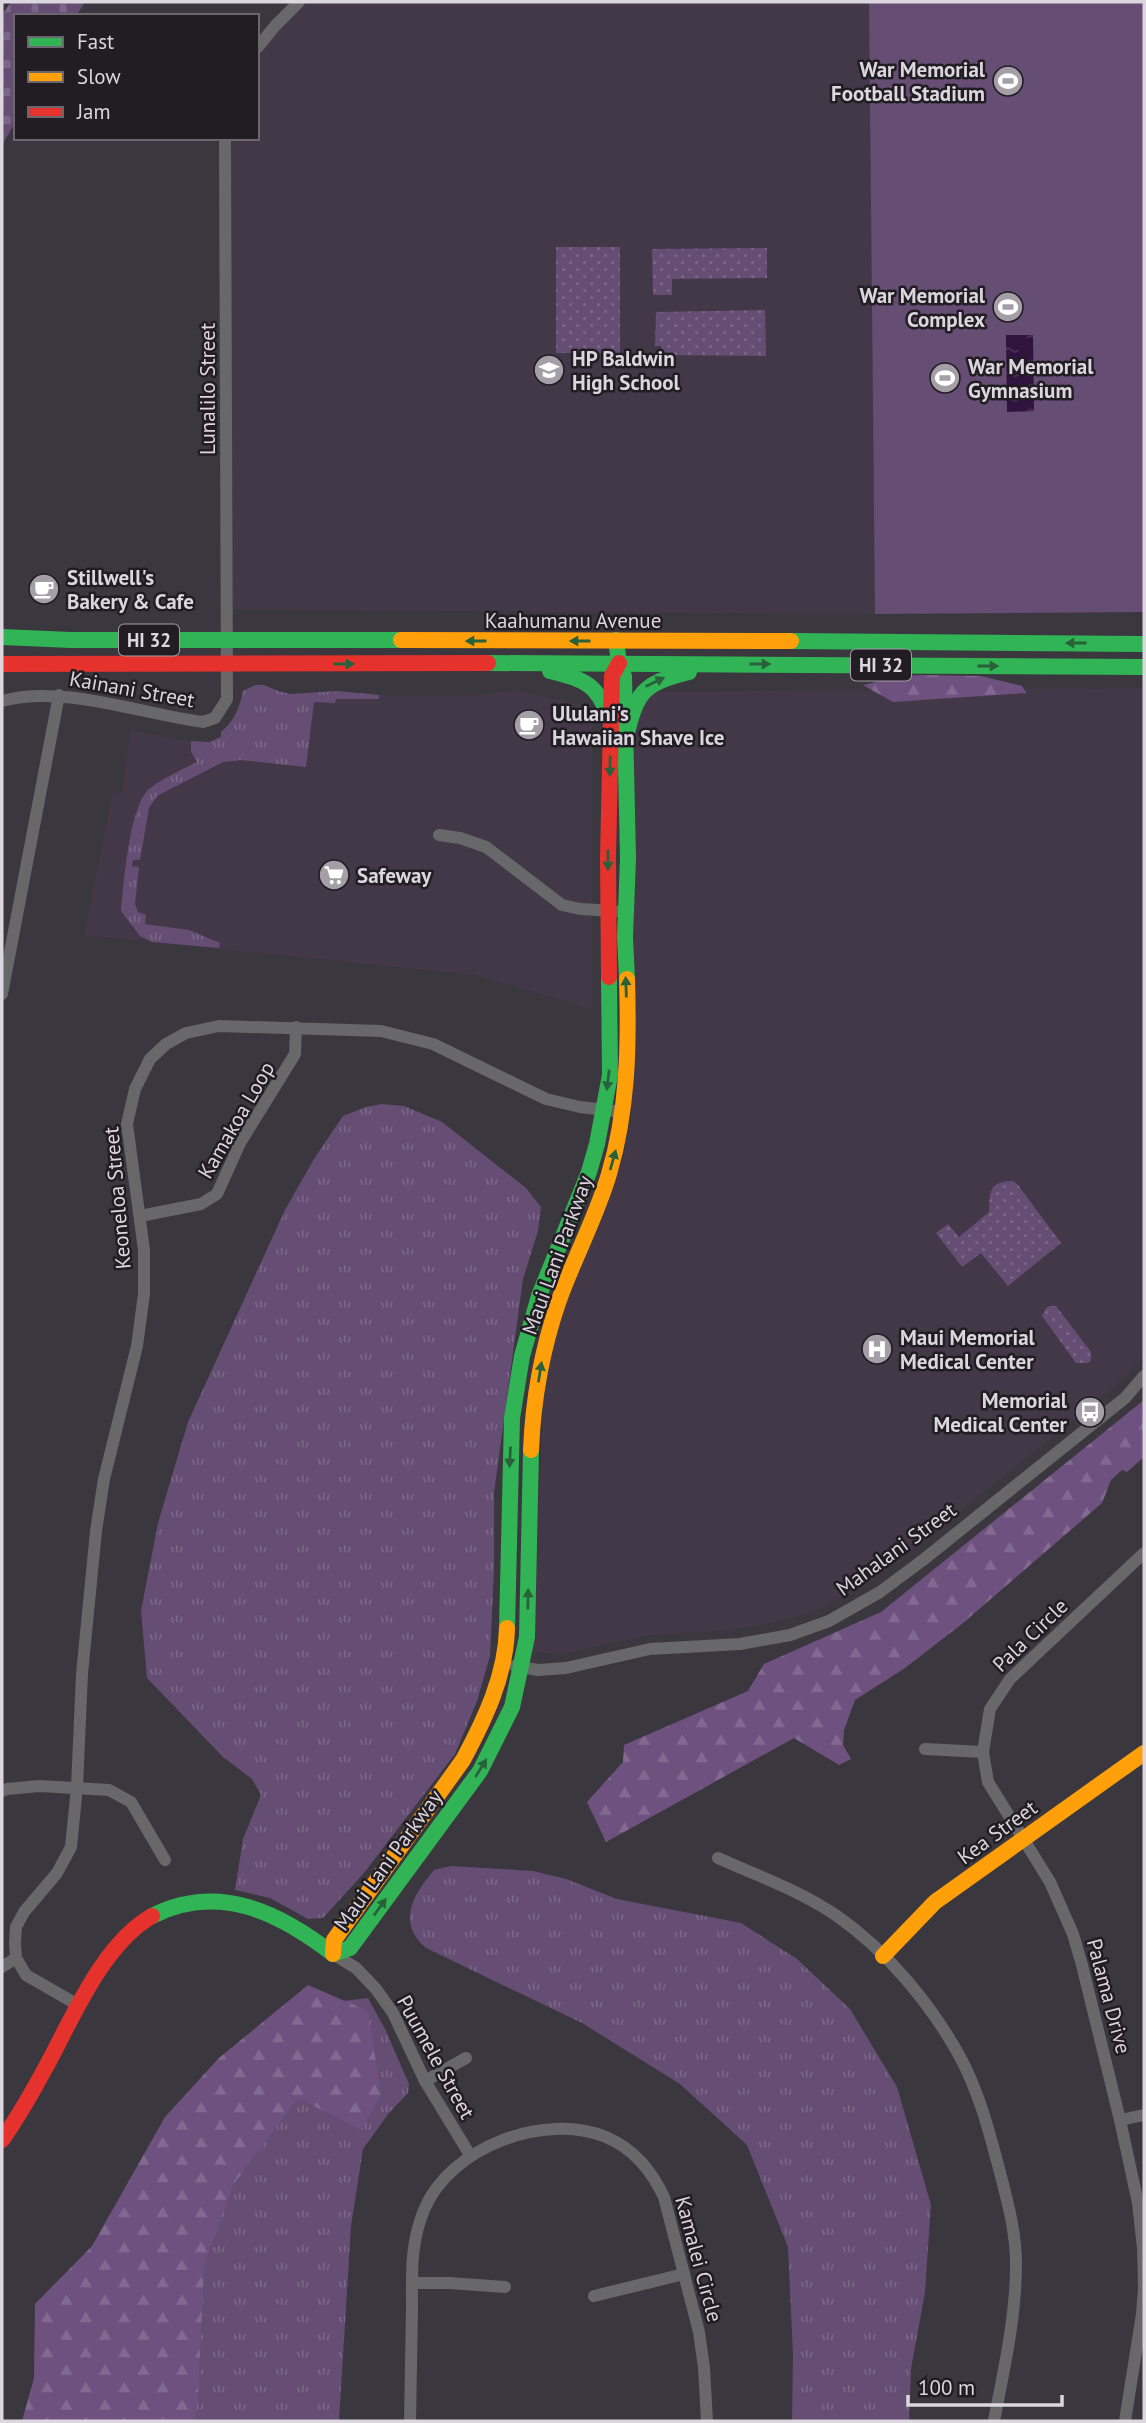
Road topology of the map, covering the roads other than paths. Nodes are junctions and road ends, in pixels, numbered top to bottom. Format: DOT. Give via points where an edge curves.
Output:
graph roads {
  1 [pos="299,2"];
  2 [pos="259,46"];
  3 [pos="225,140"];
  4 [pos="9,637"];
  5 [pos="228,640"];
  6 [pos="616,640"];
  7 [pos="1144,643"];
  8 [pos="2,657"];
  9 [pos="518,663"];
  10 [pos="619,663"];
  11 [pos="2,664"];
  12 [pos="37,664"];
  13 [pos="228,664"];
  14 [pos="728,664"];
  15 [pos="1144,667"];
  16 [pos="59,695"];
  17 [pos="2,701"];
  18 [pos="611,722"];
  19 [pos="625,740"];
  20 [pos="439,835"];
  21 [pos="617,911"];
  22 [pos="2,994"];
  23 [pos="296,1027"];
  24 [pos="604,1110"];
  25 [pos="623,1112"];
  26 [pos="140,1216"];
  27 [pos="1144,1376"];
  28 [pos="1144,1553"];
  29 [pos="503,1664"];
  30 [pos="522,1667"];
  31 [pos="925,1749"];
  32 [pos="983,1752"];
  33 [pos="1144,1753"];
  34 [pos="77,1787"];
  35 [pos="2,1791"];
  36 [pos="1023,1841"];
  37 [pos="718,1858"];
  38 [pos="165,1860"];
  39 [pos="333,1954"];
  40 [pos="883,1956"];
  41 [pos="16,1958"];
  42 [pos="2,1967"];
  43 [pos="78,2005"];
  44 [pos="466,2057"];
  45 [pos="425,2081"];
  46 [pos="1144,2115"];
  47 [pos="1120,2120"];
  48 [pos="2,2140"];
  49 [pos="470,2155"];
  50 [pos="684,2274"];
  51 [pos="412,2283"];
  52 [pos="505,2287"];
  53 [pos="594,2296"];
  54 [pos="410,2421"];
  55 [pos="707,2421"];
  56 [pos="994,2421"];
  57 [pos="1125,2421"];
  1 -- 2 [label="street"];
  3 -- 5 [label="street, Lunalilo Street"];
  4 -- 5 [label="main road, Kaahumanu Avenue / HI 32"];
  4 -- 8 [label="main road"];
  4 -- 12 [label="main road"];
  6 -- 5 [label="main road, Kaahumanu Avenue / HI 32, one-way"];
  5 -- 13 [label="street, Kainani Street"];
  7 -- 6 [label="main road, Kaahumanu Avenue / HI 32, one-way"];
  6 -- 10 [label="main road, Maui Lani Parkway"];
  9 -- 10 [label="main road, Kaahumanu Avenue / HI 32"];
  13 -- 9 [label="main road, Kaahumanu Avenue / HI 32, one-way"];
  9 -- 18 [label="main road" via="588,683 598,691"];
  10 -- 14 [label="main road, Kaahumanu Avenue / HI 32"];
  10 -- 18 [label="main road, Maui Lani Parkway" via="612,676"];
  10 -- 19 [label="main road, Maui Lani Parkway" via="624,676"];
  11 -- 12 [label="main road, Kaahumanu Avenue / HI 32"];
  12 -- 13 [label="main road, Kaahumanu Avenue / HI 32"];
  13 -- 16 [label="street, Kainani Street" via="228,699 210,721"];
  14 -- 15 [label="main road, Kaahumanu Avenue / HI 32, one-way"];
  19 -- 14 [label="main road, one-way" via="635,702 645,687 662,678"];
  16 -- 17 [label="street, Kainani Street"];
  16 -- 22 [label="street"];
  18 -- 21 [label="main road, Maui Lani Parkway, one-way"];
  19 -- 21 [label="main road, Maui Lani Parkway" via="628,859"];
  20 -- 21 [label="street" via="485,847 562,905"];
  21 -- 24 [label="main road, Maui Lani Parkway, one-way" via="610,1076"];
  25 -- 21 [label="main road, Maui Lani Parkway, one-way" via="629,1070"];
  23 -- 24 [label="street, Keoneloa Street" via="381,1031 433,1044 546,1099"];
  23 -- 26 [label="street, Kamakoa Loop" via="295,1054 240,1143 217,1194 201,1204"];
  23 -- 26 [label="street, Keoneloa Street" via="219,1026 186,1033 150,1059 135,1089 127,1124"];
  24 -- 25 [label="street, Keoneloa Street"];
  24 -- 29 [label="main road, Maui Lani Parkway, one-way" via="589,1172 539,1296 522,1356 512,1418"];
  30 -- 25 [label="main road, Maui Lani Parkway, one-way" via="527,1637 532,1420 542,1360 558,1303 608,1178"];
  26 -- 34 [label="street, Keoneloa Street" via="144,1294 96,1531"];
  27 -- 30 [label="street, Mahalani Street" via="1125,1398 923,1560 829,1621 740,1644 650,1649 566,1668"];
  28 -- 32 [label="street, Pala Circle" via="1010,1679 990,1709"];
  29 -- 30 [label="street, Mahalani Street"];
  29 -- 39 [label="main road, Maui Lani Parkway" via="492,1700 463,1760 334,1940"];
  39 -- 30 [label="main road, Maui Lani Parkway, one-way" via="350,1948 480,1771 512,1707"];
  31 -- 32 [label="street"];
  32 -- 36 [label="street, Pala Circle" via="988,1782"];
  33 -- 36 [label="main road, Kea Street"];
  34 -- 35 [label="street"];
  34 -- 38 [label="street" via="109,1790 131,1802"];
  34 -- 41 [label="street, Keoneloa Street" via="71,1847 16,1927"];
  36 -- 40 [label="main road, Kea Street" via="935,1902"];
  36 -- 47 [label="street, Palama Drive" via="1050,1882 1073,1934"];
  37 -- 40 [label="street" via="812,1900"];
  39 -- 43 [label="main road" via="273,1913 229,1901 194,1902 169,1908 131,1932"];
  39 -- 45 [label="street, Puumele Street" via="356,1968 386,2003"];
  40 -- 56 [label="street" via="919,1995 959,2055 993,2146 1011,2217 1015,2310"];
  41 -- 42 [label="street"];
  41 -- 43 [label="street" via="26,1975"];
  43 -- 48 [label="main road"];
  44 -- 45 [label="street"];
  45 -- 49 [label="street, Puumele Street"];
  46 -- 47 [label="street"];
  47 -- 57 [label="street, Palama Drive" via="1138,2203 1144,2263 1142,2314"];
  49 -- 50 [label="street, Kamalei Circle" via="504,2140 549,2131 583,2131 617,2143 647,2166 656,2180"];
  49 -- 51 [label="street, Kamalei Circle" via="449,2174 425,2208 412,2249"];
  50 -- 53 [label="street"];
  50 -- 55 [label="street, Kamalei Circle" via="702,2356"];
  51 -- 52 [label="street"];
  51 -- 54 [label="street, Kamalei Circle"];
}
